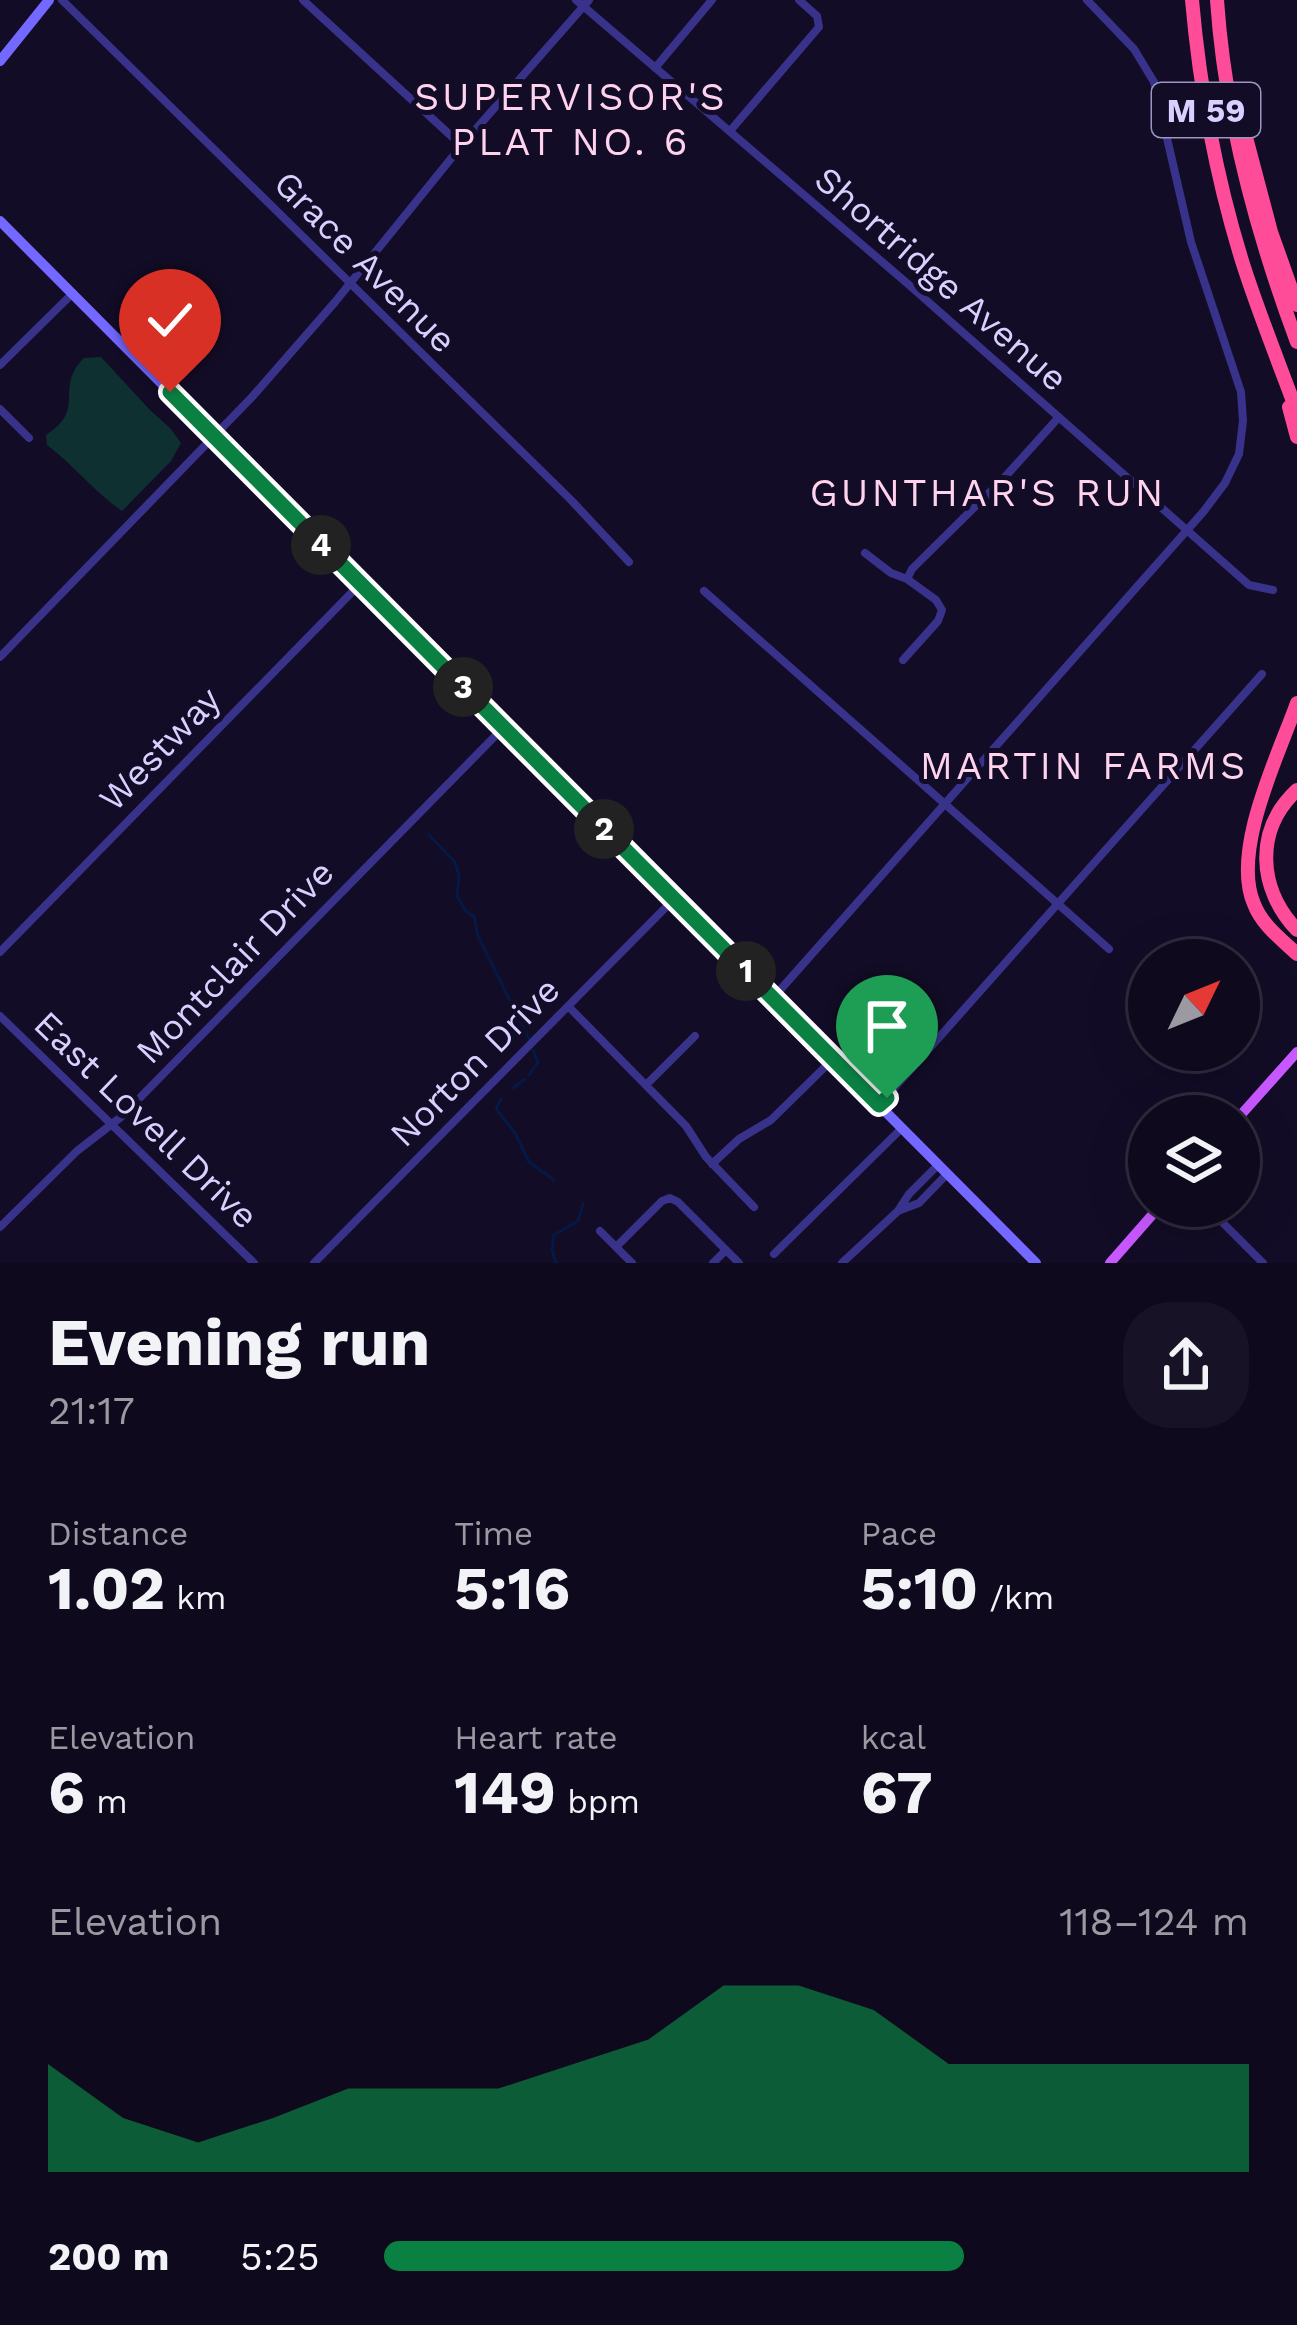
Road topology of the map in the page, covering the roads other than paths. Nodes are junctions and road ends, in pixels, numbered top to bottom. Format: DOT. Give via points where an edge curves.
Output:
graph roads {
  1 [pos="49,0"];
  2 [pos="62,0"];
  3 [pos="303,0"];
  4 [pos="712,0"];
  5 [pos="799,0"];
  6 [pos="1088,0"];
  7 [pos="1192,0"];
  8 [pos="583,2"];
  9 [pos="1217,6"];
  10 [pos="0,61"];
  11 [pos="655,68"];
  12 [pos="730,132"];
  13 [pos="462,145"];
  14 [pos="0,221"];
  15 [pos="350,285"];
  16 [pos="73,293"];
  17 [pos="1297,305"];
  18 [pos="1297,343"];
  19 [pos="1276,355"];
  20 [pos="0,365"];
  21 [pos="0,409"];
  22 [pos="1297,412"];
  23 [pos="1059,417"];
  24 [pos="1297,436"];
  25 [pos="214,437"];
  26 [pos="29,438"];
  27 [pos="1187,530"];
  28 [pos="865,553"];
  29 [pos="629,562"];
  30 [pos="907,579"];
  31 [pos="360,584"];
  32 [pos="1273,590"];
  33 [pos="704,591"];
  34 [pos="0,657"];
  35 [pos="902,660"];
  36 [pos="1262,674"];
  37 [pos="1297,703"];
  38 [pos="503,728"];
  39 [pos="1297,790"];
  40 [pos="944,804"];
  41 [pos="674,899"];
  42 [pos="1058,904"];
  43 [pos="1297,930"];
  44 [pos="1109,949"];
  45 [pos="0,952"];
  46 [pos="1297,954"];
  47 [pos="773,998"];
  48 [pos="568,1006"];
  49 [pos="0,1016"];
  50 [pos="695,1036"];
  51 [pos="1297,1052"];
  52 [pos="832,1059"];
  53 [pos="646,1085"];
  54 [pos="1259,1095"];
  55 [pos="879,1105"];
  56 [pos="112,1126"];
  57 [pos="902,1128"];
  58 [pos="712,1164"];
  59 [pos="943,1169"];
  60 [pos="754,1207"];
  61 [pos="0,1227"];
  62 [pos="1142,1227"];
  63 [pos="1227,1227"];
  64 [pos="600,1231"];
  65 [pos="616,1247"];
  66 [pos="726,1250"];
  67 [pos="774,1254"];
  68 [pos="254,1263"];
  69 [pos="314,1263"];
  70 [pos="632,1263"];
  71 [pos="713,1263"];
  72 [pos="739,1263"];
  73 [pos="842,1263"];
  74 [pos="1036,1263"];
  75 [pos="1110,1263"];
  76 [pos="1263,1263"];
  1 -- 10 [label="street"];
  2 -- 15 [label="street, Grace Avenue"];
  3 -- 13 [label="street"];
  4 -- 11 [label="street"];
  5 -- 12 [label="street" via="819,27"];
  6 -- 27 [label="street" via="1151,75 1195,256 1242,400 1235,464"];
  7 -- 19 [label="highway, M 59" via="1222,187"];
  8 -- 11 [label="street, Shortridge Avenue"];
  8 -- 13 [label="street"];
  9 -- 17 [label="highway" via="1258,188"];
  9 -- 18 [label="highway, M 59" via="1246,184"];
  11 -- 12 [label="street, Shortridge Avenue"];
  12 -- 23 [label="street, Shortridge Avenue"];
  13 -- 15 [label="street"];
  14 -- 16 [label="street"];
  15 -- 25 [label="street"];
  15 -- 29 [label="street, Grace Avenue"];
  16 -- 20 [label="street"];
  16 -- 25 [label="street"];
  19 -- 22 [label="highway, M 59"];
  19 -- 24 [label="highway"];
  21 -- 26 [label="street"];
  23 -- 27 [label="street, Shortridge Avenue"];
  23 -- 30 [label="street"];
  25 -- 31 [label="street"];
  25 -- 34 [label="street"];
  27 -- 32 [label="street, Shortridge Avenue" via="1249,585"];
  27 -- 40 [label="street"];
  28 -- 30 [label="street"];
  30 -- 35 [label="street" via="942,610"];
  31 -- 38 [label="street"];
  31 -- 45 [label="street, Westway"];
  33 -- 40 [label="street"];
  36 -- 42 [label="street"];
  37 -- 46 [label="highway" via="1255,820 1247,871 1261,917"];
  38 -- 41 [label="street"];
  38 -- 56 [label="street, Montclair Drive"];
  39 -- 43 [label="highway" via="1274,819 1265,865"];
  40 -- 42 [label="street"];
  40 -- 47 [label="street"];
  41 -- 47 [label="street"];
  41 -- 48 [label="street, Norton Drive"];
  42 -- 44 [label="street"];
  42 -- 55 [label="street"];
  47 -- 52 [label="street"];
  48 -- 53 [label="street"];
  48 -- 69 [label="street, Norton Drive"];
  49 -- 56 [label="street, East Lovell Drive"];
  50 -- 53 [label="street"];
  51 -- 54 [label="main road"];
  52 -- 55 [label="street"];
  52 -- 58 [label="street"];
  53 -- 58 [label="street"];
  55 -- 57 [label="street"];
  56 -- 61 [label="street, Montclair Drive"];
  56 -- 68 [label="street, East Lovell Drive"];
  57 -- 59 [label="street"];
  57 -- 67 [label="street"];
  58 -- 60 [label="street"];
  59 -- 73 [label="street" via="919,1203 898,1211"];
  59 -- 74 [label="street"];
  62 -- 75 [label="main road"];
  63 -- 76 [label="street"];
  64 -- 65 [label="street"];
  65 -- 66 [label="street" via="670,1198"];
  65 -- 70 [label="street"];
  66 -- 71 [label="street"];
  66 -- 72 [label="street"];
}
